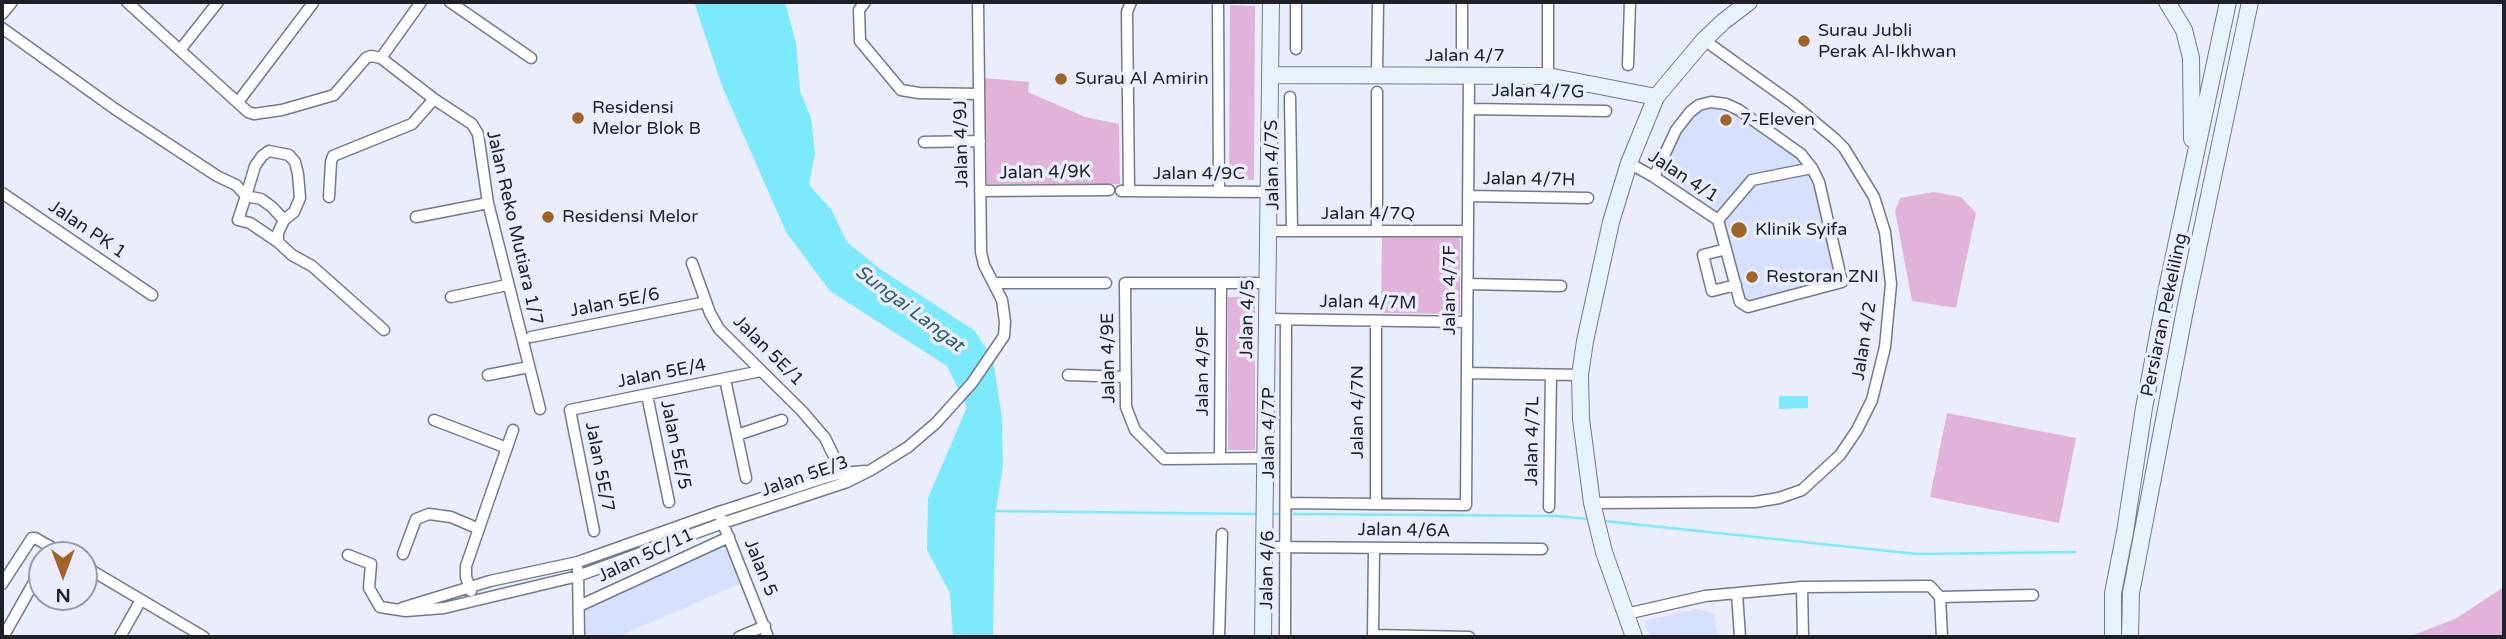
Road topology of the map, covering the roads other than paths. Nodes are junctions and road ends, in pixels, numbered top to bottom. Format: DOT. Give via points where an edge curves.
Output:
graph roads {
  1 [pos="12,2"];
  2 [pos="127,2"];
  3 [pos="218,2"];
  4 [pos="421,2"];
  5 [pos="450,2"];
  6 [pos="864,2"];
  7 [pos="978,2"];
  8 [pos="1131,2"];
  9 [pos="1218,2"];
  10 [pos="1271,2"];
  11 [pos="1296,2"];
  12 [pos="1378,2"];
  13 [pos="1462,2"];
  14 [pos="1548,2"];
  15 [pos="1630,2"];
  16 [pos="1749,2"];
  17 [pos="2167,2"];
  18 [pos="2228,2"];
  19 [pos="2250,2"];
  20 [pos="313,3"];
  21 [pos="2,14"];
  22 [pos="2,28"];
  23 [pos="1704,40"];
  24 [pos="1296,49"];
  25 [pos="180,50"];
  26 [pos="1462,51"];
  27 [pos="381,58"];
  28 [pos="531,58"];
  29 [pos="1628,65"];
  30 [pos="1271,75"];
  31 [pos="1377,75"];
  32 [pos="1469,75"];
  33 [pos="1548,76"];
  34 [pos="1377,92"];
  35 [pos="979,94"];
  36 [pos="1290,97"];
  37 [pos="1656,97"];
  38 [pos="434,99"];
  39 [pos="238,102"];
  40 [pos="1469,109"];
  41 [pos="1606,111"];
  42 [pos="980,141"];
  43 [pos="924,142"];
  44 [pos="1629,163"];
  45 [pos="1812,167"];
  46 [pos="2192,173"];
  47 [pos="1654,177"];
  48 [pos="1109,190"];
  49 [pos="980,191"];
  50 [pos="1219,192"];
  51 [pos="1268,192"];
  52 [pos="2,193"];
  53 [pos="246,196"];
  54 [pos="1468,196"];
  55 [pos="329,197"];
  56 [pos="1588,198"];
  57 [pos="488,203"];
  58 [pos="416,217"];
  59 [pos="284,219"];
  60 [pos="1718,220"];
  61 [pos="1269,231"];
  62 [pos="1292,231"];
  63 [pos="1377,231"];
  64 [pos="1468,231"];
  65 [pos="278,242"];
  66 [pos="1726,249"];
  67 [pos="692,263"];
  68 [pos="1106,283"];
  69 [pos="994,284"];
  70 [pos="1221,284"];
  71 [pos="1268,284"];
  72 [pos="1468,284"];
  73 [pos="507,285"];
  74 [pos="1560,285"];
  75 [pos="1736,285"];
  76 [pos="152,295"];
  77 [pos="451,297"];
  78 [pos="706,302"];
  79 [pos="1268,319"];
  80 [pos="1286,320"];
  81 [pos="1376,321"];
  82 [pos="1467,322"];
  83 [pos="384,330"];
  84 [pos="531,337"];
  85 [pos="529,368"];
  86 [pos="761,371"];
  87 [pos="1467,373"];
  88 [pos="488,375"];
  89 [pos="1068,375"];
  90 [pos="1551,375"];
  91 [pos="1580,375"];
  92 [pos="1126,377"];
  93 [pos="725,379"];
  94 [pos="647,395"];
  95 [pos="540,409"];
  96 [pos="570,410"];
  97 [pos="782,420"];
  98 [pos="434,421"];
  99 [pos="2142,423"];
  100 [pos="2162,427"];
  101 [pos="513,430"];
  102 [pos="737,435"];
  103 [pos="507,448"];
  104 [pos="836,457"];
  105 [pos="1220,458"];
  106 [pos="1266,458"];
  107 [pos="871,470"];
  108 [pos="856,472"];
  109 [pos="845,477"];
  110 [pos="746,478"];
  111 [pos="824,478"];
  112 [pos="669,502"];
  113 [pos="1286,503"];
  114 [pos="1592,503"];
  115 [pos="1376,504"];
  116 [pos="1549,507"];
  117 [pos="721,518"];
  118 [pos="479,529"];
  119 [pos="594,530"];
  120 [pos="1222,534"];
  121 [pos="729,537"];
  122 [pos="28,544"];
  123 [pos="1265,547"];
  124 [pos="1286,548"];
  125 [pos="1374,548"];
  126 [pos="1542,549"];
  127 [pos="402,554"];
  128 [pos="348,555"];
  129 [pos="578,562"];
  130 [pos="98,574"];
  131 [pos="578,576"];
  132 [pos="3,579"];
  133 [pos="469,586"];
  134 [pos="1802,587"];
  135 [pos="28,593"];
  136 [pos="1737,593"];
  137 [pos="2033,595"];
  138 [pos="1940,597"];
  139 [pos="141,600"];
  140 [pos="474,600"];
  141 [pos="579,606"];
  142 [pos="399,610"];
  143 [pos="1626,614"];
  144 [pos="766,632"];
  145 [pos="743,636"];
  146 [pos="1373,636"];
  147 [pos="3,637"];
  148 [pos="120,637"];
  149 [pos="204,637"];
  150 [pos="579,637"];
  151 [pos="1219,637"];
  152 [pos="1263,637"];
  153 [pos="1285,637"];
  154 [pos="1469,637"];
  155 [pos="1634,637"];
  156 [pos="1740,637"];
  157 [pos="1803,637"];
  158 [pos="1942,637"];
  159 [pos="2113,637"];
  160 [pos="2130,637"];
  1 -- 21 [label="street"];
  2 -- 25 [label="street"];
  3 -- 25 [label="street"];
  4 -- 27 [label="street"];
  5 -- 28 [label="street"];
  6 -- 35 [label="street" via="859,10 860,41 901,90"];
  7 -- 35 [label="street, Jalan 4/9J"];
  8 -- 50 [label="street, Jalan 4/9C" via="1127,12 1125,191"];
  9 -- 50 [label="street"];
  10 -- 30 [label="street, Jalan 4/5"];
  11 -- 24 [label="street"];
  12 -- 31 [label="street"];
  13 -- 26 [label="street"];
  14 -- 33 [label="street"];
  15 -- 29 [label="street"];
  16 -- 23 [label="street"];
  17 -- 46 [label="street" via="2185,30 2191,58"];
  18 -- 46 [label="street, Persiaran Pekeliling"];
  19 -- 100 [label="street, Persiaran Pekeliling"];
  20 -- 39 [label="street"];
  22 -- 53 [label="street" via="114,110 236,185"];
  23 -- 37 [label="street"];
  23 -- 114 [label="street, Jalan 4/2" via="1792,103 1844,148 1874,197 1885,232 1891,284 1885,347 1872,400 1857,430 1840,455 1801,490 1755,502"];
  25 -- 39 [label="street"];
  27 -- 38 [label="street, Jalan Reko Mutiara 1/7"];
  27 -- 39 [label="street" via="366,58 334,95 254,114"];
  30 -- 31 [label="street, Jalan 4/7"];
  30 -- 51 [label="street, Jalan 4/5"];
  31 -- 32 [label="street, Jalan 4/7"];
  32 -- 33 [label="street, Jalan 4/7"];
  32 -- 40 [label="street, Jalan 4/7F"];
  33 -- 37 [label="street, Jalan 4/7"];
  34 -- 63 [label="street"];
  35 -- 42 [label="street, Jalan 4/9J"];
  36 -- 62 [label="street, Jalan 4/7S"];
  37 -- 44 [label="street"];
  38 -- 55 [label="street" via="412,124 333,156"];
  38 -- 57 [label="street, Jalan Reko Mutiara 1/7" via="472,124 478,134"];
  40 -- 41 [label="street, Jalan 4/7G"];
  40 -- 54 [label="street, Jalan 4/7F"];
  42 -- 43 [label="street"];
  42 -- 49 [label="street, Jalan 4/9J"];
  44 -- 47 [label="street, Jalan 4/1"];
  44 -- 91 [label="street" via="1595,289"];
  45 -- 47 [label="street" via="1739,110 1711,103 1699,105 1676,130"];
  45 -- 60 [label="street" via="1752,180"];
  45 -- 75 [label="street, Jalan 4/1" via="1842,282 1748,307 1741,302"];
  46 -- 99 [label="street, Persiaran Pekeliling"];
  47 -- 60 [label="street, Jalan 4/1"];
  48 -- 49 [label="street, Jalan 4/9K"];
  49 -- 69 [label="street, Jalan 4/9J" via="982,259"];
  50 -- 51 [label="street, Jalan 4/9C"];
  51 -- 61 [label="street, Jalan 4/5"];
  52 -- 76 [label="street, Jalan PK 1"];
  53 -- 59 [label="street" via="267,203"];
  53 -- 59 [label="street" via="261,156 269,151 289,155 295,162 300,198 294,212"];
  53 -- 65 [label="street" via="239,220"];
  54 -- 56 [label="street, Jalan 4/7H"];
  54 -- 64 [label="street, Jalan 4/7F"];
  57 -- 58 [label="street"];
  57 -- 73 [label="street, Jalan Reko Mutiara 1/7"];
  59 -- 65 [label="street"];
  60 -- 66 [label="street, Jalan 4/1"];
  61 -- 62 [label="street, Jalan 4/7Q"];
  61 -- 71 [label="street, Jalan 4/5"];
  62 -- 63 [label="street, Jalan 4/7Q"];
  63 -- 64 [label="street, Jalan 4/7Q"];
  64 -- 72 [label="street, Jalan 4/7F"];
  65 -- 83 [label="street"];
  66 -- 75 [label="street, Jalan 4/1"];
  66 -- 75 [label="street" via="1703,255 1712,291"];
  67 -- 78 [label="street, Jalan 5E/1"];
  68 -- 69 [label="street"];
  69 -- 107 [label="street, Jalan 4/9J" via="1006,322 999,346 936,424"];
  70 -- 71 [label="street, Jalan 4/9E"];
  70 -- 92 [label="street, Jalan 4/9E" via="1125,283"];
  70 -- 105 [label="street, Jalan 4/9F"];
  71 -- 79 [label="street, Jalan 4/5"];
  72 -- 74 [label="street"];
  72 -- 82 [label="street, Jalan 4/7F"];
  73 -- 77 [label="street"];
  73 -- 85 [label="street, Jalan Reko Mutiara 1/7"];
  78 -- 84 [label="street, Jalan 5E/6"];
  78 -- 86 [label="street, Jalan 5E/1" via="719,329"];
  79 -- 80 [label="street, Jalan 4/7M"];
  79 -- 106 [label="street, Jalan 4/5"];
  80 -- 81 [label="street, Jalan 4/7M"];
  80 -- 113 [label="street, Jalan 4/7P"];
  81 -- 82 [label="street, Jalan 4/7M"];
  81 -- 115 [label="street, Jalan 4/7N"];
  82 -- 87 [label="street, Jalan 4/7F"];
  85 -- 88 [label="street"];
  85 -- 95 [label="street, Jalan Reko Mutiara 1/7"];
  86 -- 93 [label="street, Jalan 5E/4"];
  86 -- 104 [label="street, Jalan 5E/1" via="802,411"];
  87 -- 90 [label="street, Jalan 4/7L"];
  87 -- 115 [label="street, Jalan 4/7F" via="1466,505"];
  89 -- 92 [label="street"];
  90 -- 91 [label="street, Jalan 4/7L"];
  90 -- 116 [label="street, Jalan 4/7L"];
  91 -- 114 [label="street"];
  92 -- 105 [label="street, Jalan 4/9E" via="1129,419 1164,459"];
  93 -- 94 [label="street, Jalan 5E/4"];
  93 -- 102 [label="street, Jalan 5E/3"];
  94 -- 96 [label="street, Jalan 5E/4"];
  94 -- 112 [label="street, Jalan 5E/5"];
  96 -- 119 [label="street, Jalan 5E/7"];
  97 -- 102 [label="street"];
  98 -- 103 [label="street"];
  99 -- 100 [label="street" via="2151,429"];
  99 -- 159 [label="street, Persiaran Pekeliling" via="2113,593"];
  100 -- 160 [label="street, Persiaran Pekeliling" via="2131,593"];
  101 -- 103 [label="street"];
  102 -- 110 [label="street, Jalan 5E/3"];
  103 -- 118 [label="street"];
  104 -- 108 [label="street, Jalan 5E/1"];
  104 -- 109 [label="street, Jalan 5E/1"];
  104 -- 111 [label="street"];
  105 -- 106 [label="street, Jalan 4/9E"];
  106 -- 123 [label="street, Jalan 4/5"];
  107 -- 108 [label="street, Jalan 5E/3"];
  107 -- 109 [label="street, Jalan 5E/3"];
  108 -- 109 [label="street, Jalan 5E/3"];
  109 -- 111 [label="street, Jalan 5E/3"];
  109 -- 117 [label="street, Jalan 5E/3"];
  111 -- 117 [label="street, Jalan 5E/3"];
  113 -- 115 [label="street"];
  113 -- 124 [label="street, Jalan 4/6"];
  114 -- 143 [label="street"];
  117 -- 121 [label="street, Jalan 5"];
  117 -- 129 [label="street, Jalan 5E/3"];
  117 -- 131 [label="street, Jalan 5E/3"];
  118 -- 127 [label="street" via="429,514 416,519"];
  118 -- 133 [label="street" via="466,566"];
  120 -- 151 [label="street"];
  121 -- 141 [label="street, Jalan 5C/11"];
  121 -- 144 [label="street, Jalan 5"];
  122 -- 132 [label="street"];
  123 -- 124 [label="street, Jalan 4/6A"];
  123 -- 152 [label="street, Jalan 4/5"];
  124 -- 125 [label="street, Jalan 4/6A"];
  124 -- 153 [label="street, Jalan 4/6"];
  125 -- 126 [label="street, Jalan 4/6A"];
  125 -- 146 [label="street"];
  128 -- 142 [label="street" via="371,564 369,588 380,607"];
  129 -- 131 [label="street"];
  129 -- 133 [label="street, Jalan 5E/3"];
  130 -- 139 [label="street"];
  131 -- 140 [label="street, Jalan 5E/3"];
  131 -- 141 [label="street"];
  133 -- 140 [label="street"];
  133 -- 142 [label="street, Jalan 5E/3"];
  134 -- 136 [label="street"];
  134 -- 138 [label="street" via="1930,586"];
  134 -- 157 [label="street"];
  135 -- 147 [label="street"];
  136 -- 143 [label="street"];
  136 -- 156 [label="street"];
  137 -- 138 [label="street"];
  138 -- 158 [label="street"];
  139 -- 148 [label="street"];
  139 -- 149 [label="street"];
  140 -- 142 [label="street, Jalan 5E/3" via="444,608"];
  141 -- 150 [label="street"];
  143 -- 155 [label="street"];
  144 -- 145 [label="street"];
  146 -- 154 [label="street"];
}
